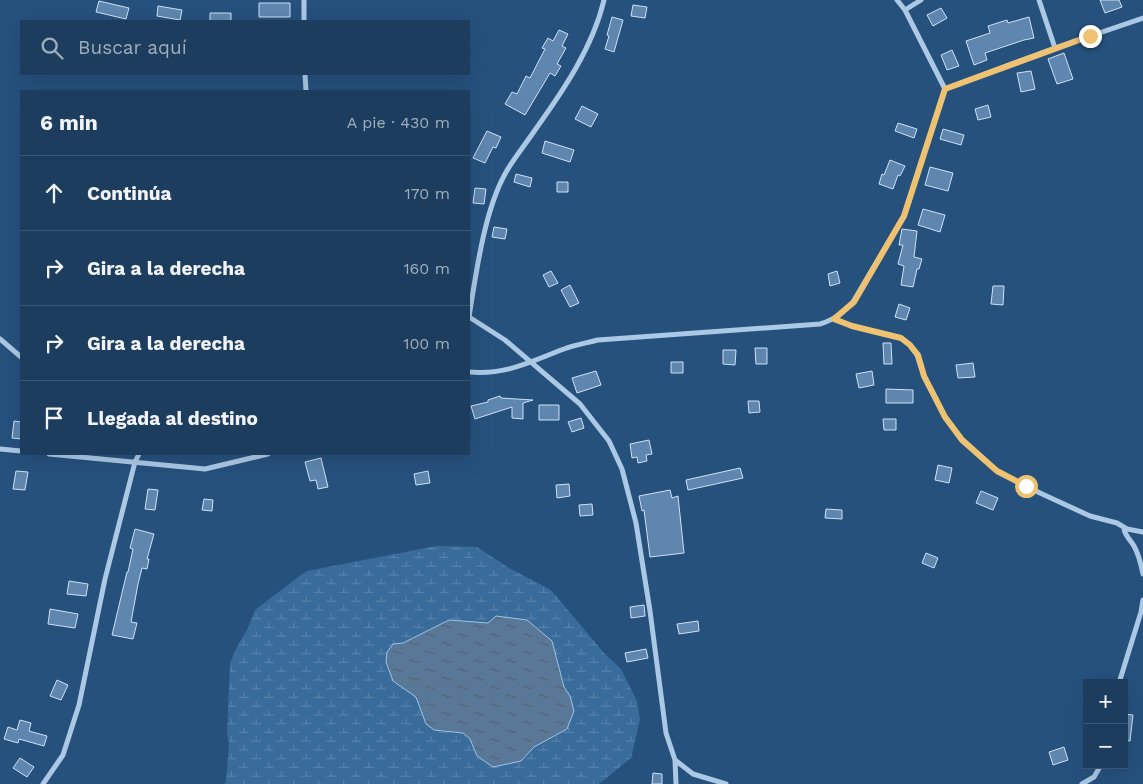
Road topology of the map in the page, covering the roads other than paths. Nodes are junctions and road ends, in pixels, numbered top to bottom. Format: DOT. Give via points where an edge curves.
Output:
graph roads {
  1 [pos="304,0"];
  2 [pos="604,0"];
  3 [pos="897,0"];
  4 [pos="921,0"];
  5 [pos="1039,0"];
  6 [pos="905,10"];
  7 [pos="1143,18"];
  8 [pos="304,20"];
  9 [pos="1055,48"];
  10 [pos="306,75"];
  11 [pos="945,89"];
  12 [pos="306,90"];
  13 [pos="470,268"];
  14 [pos="477,270"];
  15 [pos="470,311"];
  16 [pos="470,318"];
  17 [pos="834,319"];
  18 [pos="0,340"];
  19 [pos="20,356"];
  20 [pos="532,363"];
  21 [pos="470,372"];
  22 [pos="0,449"];
  23 [pos="20,451"];
  24 [pos="69,455"];
  25 [pos="138,455"];
  26 [pos="264,455"];
  27 [pos="135,462"];
  28 [pos="1124,528"];
  29 [pos="1143,532"];
  30 [pos="1134,545"];
  31 [pos="1143,559"];
  32 [pos="1143,574"];
  33 [pos="1143,600"];
  34 [pos="1120,679"];
  35 [pos="675,760"];
  36 [pos="1099,769"];
  37 [pos="43,784"];
  38 [pos="676,784"];
  39 [pos="726,784"];
  40 [pos="1082,784"];
  1 -- 8 [label="street"];
  2 -- 14 [label="street" via="600,17 559,97 505,173 492,200"];
  3 -- 6 [label="street"];
  4 -- 6 [label="street"];
  5 -- 9 [label="street"];
  6 -- 11 [label="street"];
  7 -- 9 [label="street"];
  9 -- 11 [label="street"];
  10 -- 12 [label="street"];
  11 -- 17 [label="street" via="904,216 854,302"];
  13 -- 14 [label="street"];
  14 -- 15 [label="street"];
  16 -- 20 [label="street" via="505,340"];
  17 -- 20 [label="street" via="820,324 598,340 565,348"];
  17 -- 28 [label="street" via="901,338 910,345 918,355 924,376 945,417 962,440 997,471 1082,513"];
  18 -- 19 [label="street"];
  20 -- 21 [label="street" via="508,370"];
  20 -- 35 [label="street" via="580,404 609,441 622,469 636,524 666,733"];
  22 -- 23 [label="street"];
  24 -- 27 [label="street"];
  25 -- 27 [label="street"];
  26 -- 27 [label="street" via="205,469"];
  27 -- 37 [label="street" via="105,578 80,705 64,755"];
  28 -- 29 [label="street"];
  28 -- 30 [label="street"];
  30 -- 31 [label="street"];
  30 -- 32 [label="street"];
  33 -- 34 [label="street"];
  35 -- 38 [label="street"];
  35 -- 39 [label="street" via="693,774"];
  36 -- 40 [label="street" via="1094,778"];
}
